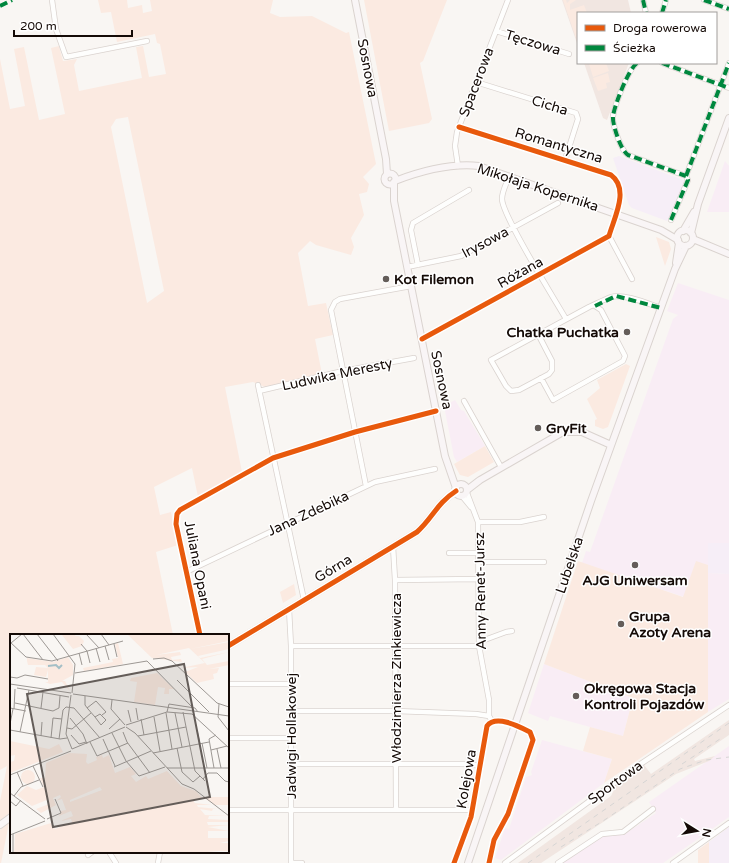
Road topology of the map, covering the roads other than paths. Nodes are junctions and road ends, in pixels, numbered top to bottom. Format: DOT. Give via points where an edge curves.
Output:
graph roads {
  1 [pos="51,0"];
  2 [pos="354,0"];
  3 [pos="508,0"];
  4 [pos="642,0"];
  5 [pos="666,0"];
  6 [pos="704,0"];
  7 [pos="729,10"];
  8 [pos="646,12"];
  9 [pos="662,12"];
  10 [pos="496,31"];
  11 [pos="147,41"];
  12 [pos="569,54"];
  13 [pos="729,63"];
  14 [pos="636,64"];
  15 [pos="665,64"];
  16 [pos="476,82"];
  17 [pos="721,85"];
  18 [pos="729,88"];
  19 [pos="729,118"];
  20 [pos="459,127"];
  21 [pos="565,160"];
  22 [pos="458,166"];
  23 [pos="509,176"];
  24 [pos="686,176"];
  25 [pos="391,178"];
  26 [pos="469,190"];
  27 [pos="558,203"];
  28 [pos="698,204"];
  29 [pos="616,213"];
  30 [pos="671,220"];
  31 [pos="514,227"];
  32 [pos="661,230"];
  33 [pos="682,232"];
  34 [pos="609,236"];
  35 [pos="690,241"];
  36 [pos="678,242"];
  37 [pos="729,254"];
  38 [pos="418,265"];
  39 [pos="407,267"];
  40 [pos="675,269"];
  41 [pos="541,274"];
  42 [pos="632,279"];
  43 [pos="411,286"];
  44 [pos="595,306"];
  45 [pos="661,308"];
  46 [pos="566,319"];
  47 [pos="538,334"];
  48 [pos="422,339"];
  49 [pos="414,358"];
  50 [pos="343,371"];
  51 [pos="541,378"];
  52 [pos="258,385"];
  53 [pos="259,391"];
  54 [pos="464,401"];
  55 [pos="436,411"];
  56 [pos="355,432"];
  57 [pos="611,445"];
  58 [pos="273,458"];
  59 [pos="501,467"];
  60 [pos="434,469"];
  61 [pos="366,486"];
  62 [pos="462,490"];
  63 [pos="544,517"];
  64 [pos="478,522"];
  65 [pos="287,523"];
  66 [pos="393,546"];
  67 [pos="448,553"];
  68 [pos="479,553"];
  69 [pos="479,562"];
  70 [pos="544,562"];
  71 [pos="186,572"];
  72 [pos="479,579"];
  73 [pos="396,580"];
  74 [pos="304,600"];
  75 [pos="289,609"];
  76 [pos="512,631"];
  77 [pos="200,634"];
  78 [pos="479,644"];
  79 [pos="229,645"];
  80 [pos="291,646"];
  81 [pos="396,646"];
  82 [pos="230,684"];
  83 [pos="291,684"];
  84 [pos="729,705"];
  85 [pos="291,711"];
  86 [pos="396,711"];
  87 [pos="489,716"];
  88 [pos="492,721"];
  89 [pos="514,726"];
  90 [pos="229,738"];
  91 [pos="291,738"];
  92 [pos="291,764"];
  93 [pos="396,764"];
  94 [pos="480,766"];
  95 [pos="396,809"];
  96 [pos="653,809"];
  97 [pos="229,810"];
  98 [pos="291,810"];
  99 [pos="473,810"];
  100 [pos="10,818"];
  101 [pos="729,823"];
  102 [pos="0,825"];
  103 [pos="109,853"];
  104 [pos="160,853"];
  105 [pos="116,863"];
  106 [pos="158,863"];
  107 [pos="291,863"];
  108 [pos="302,863"];
  109 [pos="454,863"];
  110 [pos="468,863"];
  111 [pos="489,863"];
  112 [pos="505,863"];
  113 [pos="558,863"];
  114 [pos="673,863"];
  1 -- 11 [label="street" via="56,29 66,57"];
  2 -- 25 [label="street, Sosnowa"];
  3 -- 10 [label="street, Spacerowa"];
  4 -- 8 [label="street"];
  5 -- 9 [label="street"];
  6 -- 7 [label="street"];
  10 -- 12 [label="street, Tęczowa"];
  10 -- 16 [label="street, Spacerowa"];
  13 -- 17 [label="street"];
  14 -- 24 [label="street" via="631,69 613,115 620,144 625,154"];
  15 -- 17 [label="street"];
  16 -- 20 [label="street, Spacerowa"];
  16 -- 21 [label="street, Cicha" via="576,113 578,119"];
  17 -- 18 [label="street"];
  17 -- 24 [label="street"];
  19 -- 28 [label="street, Lubelska"];
  20 -- 21 [label="street, Romantyczna"];
  20 -- 22 [label="street, Spacerowa" via="455,143"];
  21 -- 29 [label="street, Romantyczna" via="614,177 621,191"];
  22 -- 23 [label="street, Mikołaja Kopernika" via="479,166"];
  22 -- 25 [label="street, Mikołaja Kopernika"];
  23 -- 29 [label="street, Mikołaja Kopernika"];
  23 -- 31 [label="street" via="502,198"];
  24 -- 30 [label="street" via="688,180"];
  25 -- 39 [label="street, Sosnowa"];
  26 -- 38 [label="street" via="412,223"];
  27 -- 31 [label="street, Irysowa"];
  28 -- 33 [label="street, Lubelska"];
  28 -- 35 [label="street, Lubelska"];
  29 -- 32 [label="street, Mikołaja Kopernika"];
  29 -- 34 [label="street"];
  31 -- 38 [label="street, Irysowa" via="461,256"];
  31 -- 41 [label="street"];
  32 -- 33 [label="street, Mikołaja Kopernika"];
  32 -- 36 [label="street, Mikołaja Kopernika"];
  33 -- 35 [label="street, Mikołaja Kopernika"];
  33 -- 36 [label="street, Lubelska"];
  34 -- 41 [label="street, Różana"];
  34 -- 42 [label="street"];
  35 -- 36 [label="street, Mikołaja Kopernika"];
  35 -- 37 [label="street"];
  35 -- 40 [label="street, Lubelska"];
  36 -- 40 [label="street, Lubelska"];
  38 -- 39 [label="street, Irysowa"];
  39 -- 43 [label="street, Sosnowa"];
  40 -- 45 [label="street, Lubelska"];
  41 -- 46 [label="street"];
  41 -- 48 [label="street, Różana"];
  43 -- 48 [label="street, Sosnowa"];
  43 -- 50 [label="street" via="340,299 333,305 331,314"];
  44 -- 45 [label="street" via="616,296"];
  44 -- 46 [label="street"];
  44 -- 51 [label="street" via="601,310 624,354 623,361 553,400"];
  45 -- 57 [label="street, Lubelska"];
  46 -- 47 [label="street"];
  47 -- 51 [label="street" via="553,364 551,372"];
  47 -- 51 [label="street" via="491,360 511,391 519,390"];
  48 -- 55 [label="street, Sosnowa"];
  49 -- 50 [label="street, Ludwika Meresty"];
  50 -- 53 [label="street, Ludwika Meresty"];
  50 -- 56 [label="street"];
  52 -- 53 [label="street"];
  53 -- 58 [label="street"];
  54 -- 59 [label="street"];
  55 -- 56 [label="street, Juliana Opani"];
  55 -- 62 [label="street, Sosnowa" via="450,469"];
  56 -- 58 [label="street, Juliana Opani"];
  56 -- 61 [label="street"];
  57 -- 59 [label="street, Górna" via="582,432 567,431"];
  57 -- 89 [label="street, Lubelska"];
  58 -- 65 [label="street"];
  58 -- 71 [label="street, Juliana Opani" via="180,510 176,524"];
  59 -- 62 [label="street, Górna"];
  60 -- 61 [label="street, Jana Zdebika"];
  61 -- 65 [label="street, Jana Zdebika"];
  62 -- 64 [label="street, Anny Renet-Jursz"];
  62 -- 66 [label="street, Górna" via="442,502 423,527"];
  63 -- 64 [label="street" via="520,522"];
  64 -- 68 [label="street, Anny Renet-Jursz"];
  65 -- 71 [label="street, Jana Zdebika"];
  65 -- 74 [label="street"];
  66 -- 73 [label="street, Włodzimierza Zinkiewicza"];
  66 -- 74 [label="street, Górna"];
  67 -- 68 [label="street"];
  68 -- 69 [label="street, Anny Renet-Jursz"];
  69 -- 70 [label="street"];
  69 -- 72 [label="street, Anny Renet-Jursz"];
  71 -- 77 [label="street, Juliana Opani"];
  72 -- 73 [label="street"];
  72 -- 78 [label="street, Anny Renet-Jursz"];
  73 -- 81 [label="street, Włodzimierza Zinkiewicza"];
  74 -- 75 [label="street, Górna"];
  75 -- 79 [label="street, Górna"];
  75 -- 80 [label="street, Jadwigi Hollakowej"];
  76 -- 78 [label="street"];
  78 -- 81 [label="street"];
  78 -- 87 [label="street, Anny Renet-Jursz" via="489,700"];
  80 -- 81 [label="street"];
  80 -- 83 [label="street, Jadwigi Hollakowej"];
  81 -- 86 [label="street, Włodzimierza Zinkiewicza"];
  82 -- 83 [label="street"];
  83 -- 85 [label="street, Jadwigi Hollakowej"];
  84 -- 112 [label="street, Sportowa" via="636,767"];
  85 -- 86 [label="street"];
  85 -- 91 [label="street, Jadwigi Hollakowej"];
  86 -- 87 [label="street"];
  86 -- 93 [label="street, Włodzimierza Zinkiewicza"];
  87 -- 88 [label="street, Anny Renet-Jursz"];
  88 -- 89 [label="street" via="498,720"];
  88 -- 94 [label="street, Kolejowa" via="487,726"];
  89 -- 110 [label="street, Lubelska"];
  89 -- 111 [label="street" via="530,732 533,740 508,814 494,840"];
  90 -- 91 [label="street"];
  91 -- 92 [label="street, Jadwigi Hollakowej"];
  92 -- 93 [label="street"];
  92 -- 98 [label="street, Jadwigi Hollakowej"];
  93 -- 94 [label="street"];
  93 -- 95 [label="street, Włodzimierza Zinkiewicza"];
  94 -- 99 [label="street, Kolejowa"];
  95 -- 98 [label="street"];
  95 -- 99 [label="street"];
  96 -- 113 [label="street" via="623,832 602,834"];
  97 -- 98 [label="street"];
  98 -- 107 [label="street, Jadwigi Hollakowej"];
  99 -- 109 [label="street, Kolejowa"];
  100 -- 102 [label="street"];
  101 -- 114 [label="street"];
  103 -- 105 [label="street"];
  104 -- 106 [label="street"];
  107 -- 108 [label="street"];
}
